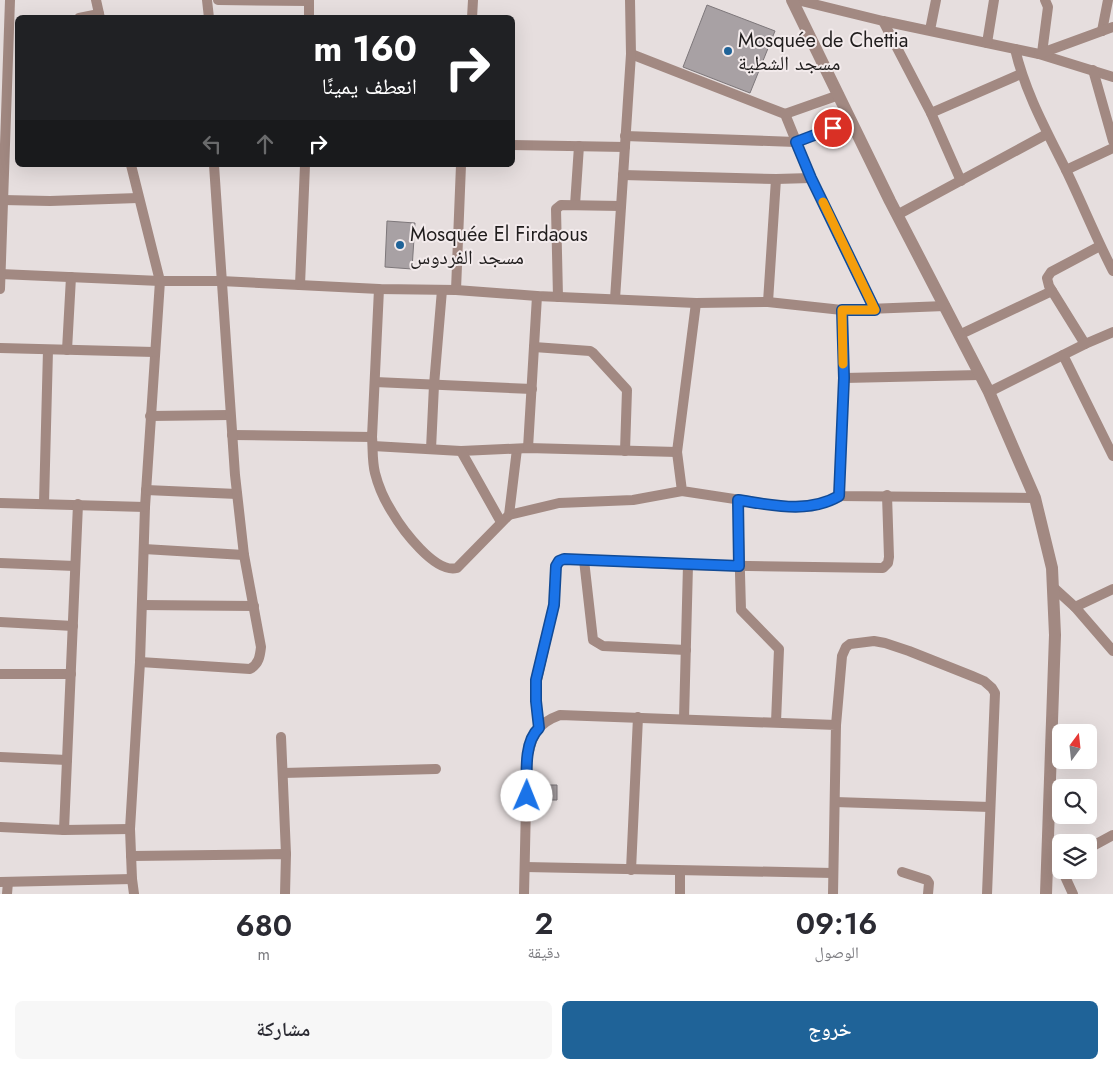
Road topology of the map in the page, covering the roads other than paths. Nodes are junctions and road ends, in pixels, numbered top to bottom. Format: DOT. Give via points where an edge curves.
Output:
graph roads {
  1 [pos="10,0"];
  2 [pos="96,0"];
  3 [pos="207,0"];
  4 [pos="218,0"];
  5 [pos="473,0"];
  6 [pos="630,0"];
  7 [pos="792,0"];
  8 [pos="797,0"];
  9 [pos="936,0"];
  10 [pos="994,0"];
  11 [pos="1045,0"];
  12 [pos="1108,0"];
  13 [pos="309,1"];
  14 [pos="100,15"];
  15 [pos="209,15"];
  16 [pos="309,15"];
  17 [pos="472,15"];
  18 [pos="883,21"];
  19 [pos="13,23"];
  20 [pos="1113,27"];
  21 [pos="930,30"];
  22 [pos="1102,31"];
  23 [pos="987,43"];
  24 [pos="1015,49"];
  25 [pos="631,54"];
  26 [pos="1040,54"];
  27 [pos="1093,70"];
  28 [pos="1021,74"];
  29 [pos="1113,76"];
  30 [pos="839,95"];
  31 [pos="931,113"];
  32 [pos="785,114"];
  33 [pos="852,122"];
  34 [pos="1047,134"];
  35 [pos="1113,141"];
  36 [pos="625,142"];
  37 [pos="796,142"];
  38 [pos="515,145"];
  39 [pos="580,146"];
  40 [pos="1113,148"];
  41 [pos="131,167"];
  42 [pos="214,167"];
  43 [pos="305,167"];
  44 [pos="461,167"];
  45 [pos="1066,170"];
  46 [pos="623,175"];
  47 [pos="776,178"];
  48 [pos="811,178"];
  49 [pos="961,181"];
  50 [pos="138,198"];
  51 [pos="3,200"];
  52 [pos="575,205"];
  53 [pos="621,206"];
  54 [pos="898,215"];
  55 [pos="1100,246"];
  56 [pos="1113,271"];
  57 [pos="0,274"];
  58 [pos="71,277"];
  59 [pos="160,281"];
  60 [pos="221,281"];
  61 [pos="300,285"];
  62 [pos="0,288"];
  63 [pos="379,289"];
  64 [pos="442,290"];
  65 [pos="456,290"];
  66 [pos="1052,291"];
  67 [pos="537,296"];
  68 [pos="558,297"];
  69 [pos="616,299"];
  70 [pos="768,302"];
  71 [pos="696,303"];
  72 [pos="945,306"];
  73 [pos="842,310"];
  74 [pos="875,310"];
  75 [pos="1113,332"];
  76 [pos="959,335"];
  77 [pos="1084,344"];
  78 [pos="534,347"];
  79 [pos="0,348"];
  80 [pos="48,350"];
  81 [pos="67,350"];
  82 [pos="154,352"];
  83 [pos="1063,355"];
  84 [pos="980,375"];
  85 [pos="844,378"];
  86 [pos="375,382"];
  87 [pos="434,385"];
  88 [pos="532,389"];
  89 [pos="989,392"];
  90 [pos="230,415"];
  91 [pos="150,416"];
  92 [pos="232,435"];
  93 [pos="372,442"];
  94 [pos="431,448"];
  95 [pos="523,449"];
  96 [pos="460,451"];
  97 [pos="625,451"];
  98 [pos="677,452"];
  99 [pos="1113,456"];
  100 [pos="146,490"];
  101 [pos="682,491"];
  102 [pos="237,494"];
  103 [pos="839,496"];
  104 [pos="887,496"];
  105 [pos="1035,498"];
  106 [pos="738,500"];
  107 [pos="0,503"];
  108 [pos="44,503"];
  109 [pos="78,504"];
  110 [pos="145,507"];
  111 [pos="509,515"];
  112 [pos="501,522"];
  113 [pos="144,549"];
  114 [pos="244,555"];
  115 [pos="584,560"];
  116 [pos="0,563"];
  117 [pos="688,565"];
  118 [pos="75,566"];
  119 [pos="739,566"];
  120 [pos="1054,587"];
  121 [pos="1113,589"];
  122 [pos="142,605"];
  123 [pos="254,606"];
  124 [pos="1075,607"];
  125 [pos="0,622"];
  126 [pos="73,626"];
  127 [pos="686,650"];
  128 [pos="1113,651"];
  129 [pos="140,662"];
  130 [pos="0,674"];
  131 [pos="70,674"];
  132 [pos="638,717"];
  133 [pos="684,719"];
  134 [pos="776,722"];
  135 [pos="836,725"];
  136 [pos="539,728"];
  137 [pos="281,738"];
  138 [pos="0,757"];
  139 [pos="67,760"];
  140 [pos="436,769"];
  141 [pos="283,773"];
  142 [pos="835,802"];
  143 [pos="990,807"];
  144 [pos="0,827"];
  145 [pos="130,829"];
  146 [pos="64,830"];
  147 [pos="1113,835"];
  148 [pos="1097,844"];
  149 [pos="286,854"];
  150 [pos="131,856"];
  151 [pos="525,867"];
  152 [pos="1052,869"];
  153 [pos="631,870"];
  154 [pos="1047,870"];
  155 [pos="680,871"];
  156 [pos="902,872"];
  157 [pos="833,873"];
  158 [pos="132,878"];
  159 [pos="1066,879"];
  160 [pos="4,882"];
  161 [pos="7,894"];
  162 [pos="134,894"];
  163 [pos="285,894"];
  164 [pos="524,894"];
  165 [pos="680,894"];
  166 [pos="833,894"];
  167 [pos="928,894"];
  168 [pos="987,894"];
  169 [pos="1046,894"];
  170 [pos="1073,894"];
  1 -- 19 [label="street"];
  2 -- 14 [label="street"];
  3 -- 15 [label="street"];
  4 -- 13 [label="street"];
  5 -- 17 [label="street"];
  6 -- 25 [label="street"];
  7 -- 30 [label="street"];
  8 -- 18 [label="street"];
  9 -- 21 [label="street"];
  10 -- 23 [label="street"];
  11 -- 26 [label="street" via="1048,6"];
  12 -- 22 [label="street"];
  13 -- 16 [label="street"];
  18 -- 21 [label="street"];
  18 -- 31 [label="street"];
  19 -- 51 [label="street"];
  20 -- 22 [label="street"];
  21 -- 23 [label="street"];
  22 -- 26 [label="street"];
  23 -- 24 [label="street"];
  24 -- 26 [label="street"];
  24 -- 28 [label="street"];
  25 -- 32 [label="street"];
  25 -- 36 [label="street"];
  26 -- 27 [label="street"];
  27 -- 29 [label="street"];
  27 -- 35 [label="street"];
  28 -- 31 [label="street"];
  28 -- 34 [label="street"];
  30 -- 32 [label="street"];
  30 -- 33 [label="street"];
  31 -- 49 [label="street"];
  32 -- 37 [label="street"];
  33 -- 37 [label="street"];
  33 -- 54 [label="street"];
  34 -- 45 [label="street"];
  34 -- 49 [label="street"];
  36 -- 37 [label="street"];
  36 -- 39 [label="street"];
  36 -- 46 [label="street"];
  37 -- 48 [label="street"];
  38 -- 39 [label="street"];
  39 -- 52 [label="street"];
  40 -- 45 [label="street"];
  41 -- 50 [label="street"];
  42 -- 60 [label="street"];
  43 -- 61 [label="street"];
  44 -- 65 [label="street"];
  45 -- 55 [label="street"];
  46 -- 47 [label="street"];
  46 -- 53 [label="street"];
  47 -- 48 [label="street"];
  47 -- 70 [label="street"];
  48 -- 74 [label="street"];
  49 -- 54 [label="street"];
  50 -- 51 [label="street"];
  50 -- 59 [label="street"];
  51 -- 57 [label="street"];
  52 -- 53 [label="street"];
  52 -- 68 [label="street" via="561,205 556,209"];
  53 -- 69 [label="street"];
  54 -- 72 [label="street"];
  55 -- 56 [label="street"];
  55 -- 66 [label="street" via="1051,272 1047,278"];
  57 -- 58 [label="street"];
  57 -- 62 [label="street"];
  58 -- 59 [label="street"];
  58 -- 81 [label="street"];
  59 -- 60 [label="street"];
  59 -- 82 [label="street"];
  60 -- 61 [label="street"];
  60 -- 90 [label="street"];
  61 -- 63 [label="street"];
  63 -- 64 [label="street"];
  63 -- 86 [label="street"];
  64 -- 65 [label="street"];
  64 -- 87 [label="street"];
  65 -- 67 [label="street"];
  66 -- 76 [label="street"];
  66 -- 77 [label="street"];
  67 -- 68 [label="street"];
  67 -- 78 [label="street"];
  68 -- 69 [label="street"];
  69 -- 71 [label="street"];
  70 -- 71 [label="street"];
  70 -- 73 [label="street"];
  71 -- 98 [label="street"];
  72 -- 74 [label="street"];
  72 -- 76 [label="street"];
  73 -- 74 [label="street"];
  73 -- 85 [label="street"];
  75 -- 77 [label="street"];
  76 -- 84 [label="street"];
  77 -- 83 [label="street"];
  78 -- 88 [label="street"];
  78 -- 97 [label="street" via="587,350 627,390"];
  79 -- 80 [label="street"];
  80 -- 81 [label="street"];
  80 -- 108 [label="street"];
  81 -- 82 [label="street"];
  82 -- 91 [label="street"];
  83 -- 89 [label="street"];
  83 -- 99 [label="street"];
  84 -- 85 [label="street"];
  84 -- 89 [label="street"];
  85 -- 103 [label="street"];
  86 -- 87 [label="street"];
  86 -- 93 [label="street"];
  87 -- 88 [label="street"];
  87 -- 94 [label="street"];
  88 -- 95 [label="street"];
  89 -- 105 [label="street"];
  90 -- 91 [label="street"];
  90 -- 92 [label="street"];
  91 -- 100 [label="street"];
  92 -- 93 [label="street"];
  92 -- 102 [label="street"];
  93 -- 94 [label="street"];
  93 -- 112 [label="street" via="375,472 392,512 415,544 440,565 448,569 457,568"];
  94 -- 96 [label="street"];
  95 -- 96 [label="street"];
  95 -- 97 [label="street"];
  95 -- 111 [label="street"];
  96 -- 112 [label="street"];
  97 -- 98 [label="street"];
  98 -- 101 [label="street"];
  100 -- 102 [label="street"];
  100 -- 110 [label="street"];
  101 -- 106 [label="street"];
  101 -- 111 [label="street" via="633,500 559,504"];
  102 -- 114 [label="street"];
  103 -- 104 [label="street"];
  103 -- 106 [label="street" via="817,505 796,507"];
  104 -- 105 [label="street"];
  104 -- 119 [label="street" via="888,564 883,568"];
  105 -- 120 [label="street"];
  106 -- 119 [label="street"];
  107 -- 108 [label="street"];
  108 -- 109 [label="street"];
  109 -- 110 [label="street"];
  109 -- 118 [label="street"];
  110 -- 113 [label="street"];
  111 -- 112 [label="street"];
  113 -- 114 [label="street"];
  113 -- 122 [label="street"];
  114 -- 123 [label="street"];
  115 -- 117 [label="street"];
  115 -- 127 [label="street" via="593,640 596,643"];
  115 -- 136 [label="street" via="564,559 556,566 554,605 536,680"];
  116 -- 118 [label="street"];
  117 -- 119 [label="street"];
  117 -- 127 [label="street"];
  118 -- 126 [label="street"];
  119 -- 134 [label="street" via="742,613 779,649"];
  120 -- 124 [label="street"];
  120 -- 154 [label="street"];
  121 -- 124 [label="street"];
  122 -- 123 [label="street"];
  122 -- 129 [label="street"];
  123 -- 129 [label="street" via="261,647 255,666 250,669"];
  124 -- 128 [label="street"];
  125 -- 126 [label="street"];
  126 -- 131 [label="street"];
  127 -- 133 [label="street"];
  129 -- 145 [label="street"];
  130 -- 131 [label="street"];
  131 -- 139 [label="street"];
  132 -- 133 [label="street"];
  132 -- 136 [label="street" via="560,715"];
  132 -- 153 [label="street"];
  133 -- 134 [label="street"];
  134 -- 135 [label="street"];
  135 -- 142 [label="street"];
  135 -- 143 [label="street" via="842,656 850,644 886,643 984,681 994,693"];
  136 -- 151 [label="street" via="534,733 527,760"];
  137 -- 141 [label="street"];
  138 -- 139 [label="street"];
  139 -- 146 [label="street"];
  140 -- 141 [label="street"];
  141 -- 149 [label="street"];
  142 -- 143 [label="street"];
  142 -- 157 [label="street"];
  143 -- 168 [label="street"];
  144 -- 146 [label="street"];
  145 -- 146 [label="street"];
  145 -- 150 [label="street"];
  147 -- 148 [label="street"];
  149 -- 150 [label="street"];
  149 -- 163 [label="street"];
  150 -- 158 [label="street"];
  151 -- 153 [label="street"];
  151 -- 164 [label="street"];
  152 -- 154 [label="street"];
  153 -- 155 [label="street"];
  154 -- 169 [label="street"];
  155 -- 157 [label="street"];
  155 -- 165 [label="street"];
  156 -- 167 [label="street" via="927,880"];
  157 -- 166 [label="street"];
  158 -- 160 [label="street"];
  158 -- 162 [label="street"];
  159 -- 170 [label="street"];
  160 -- 161 [label="street"];
}
